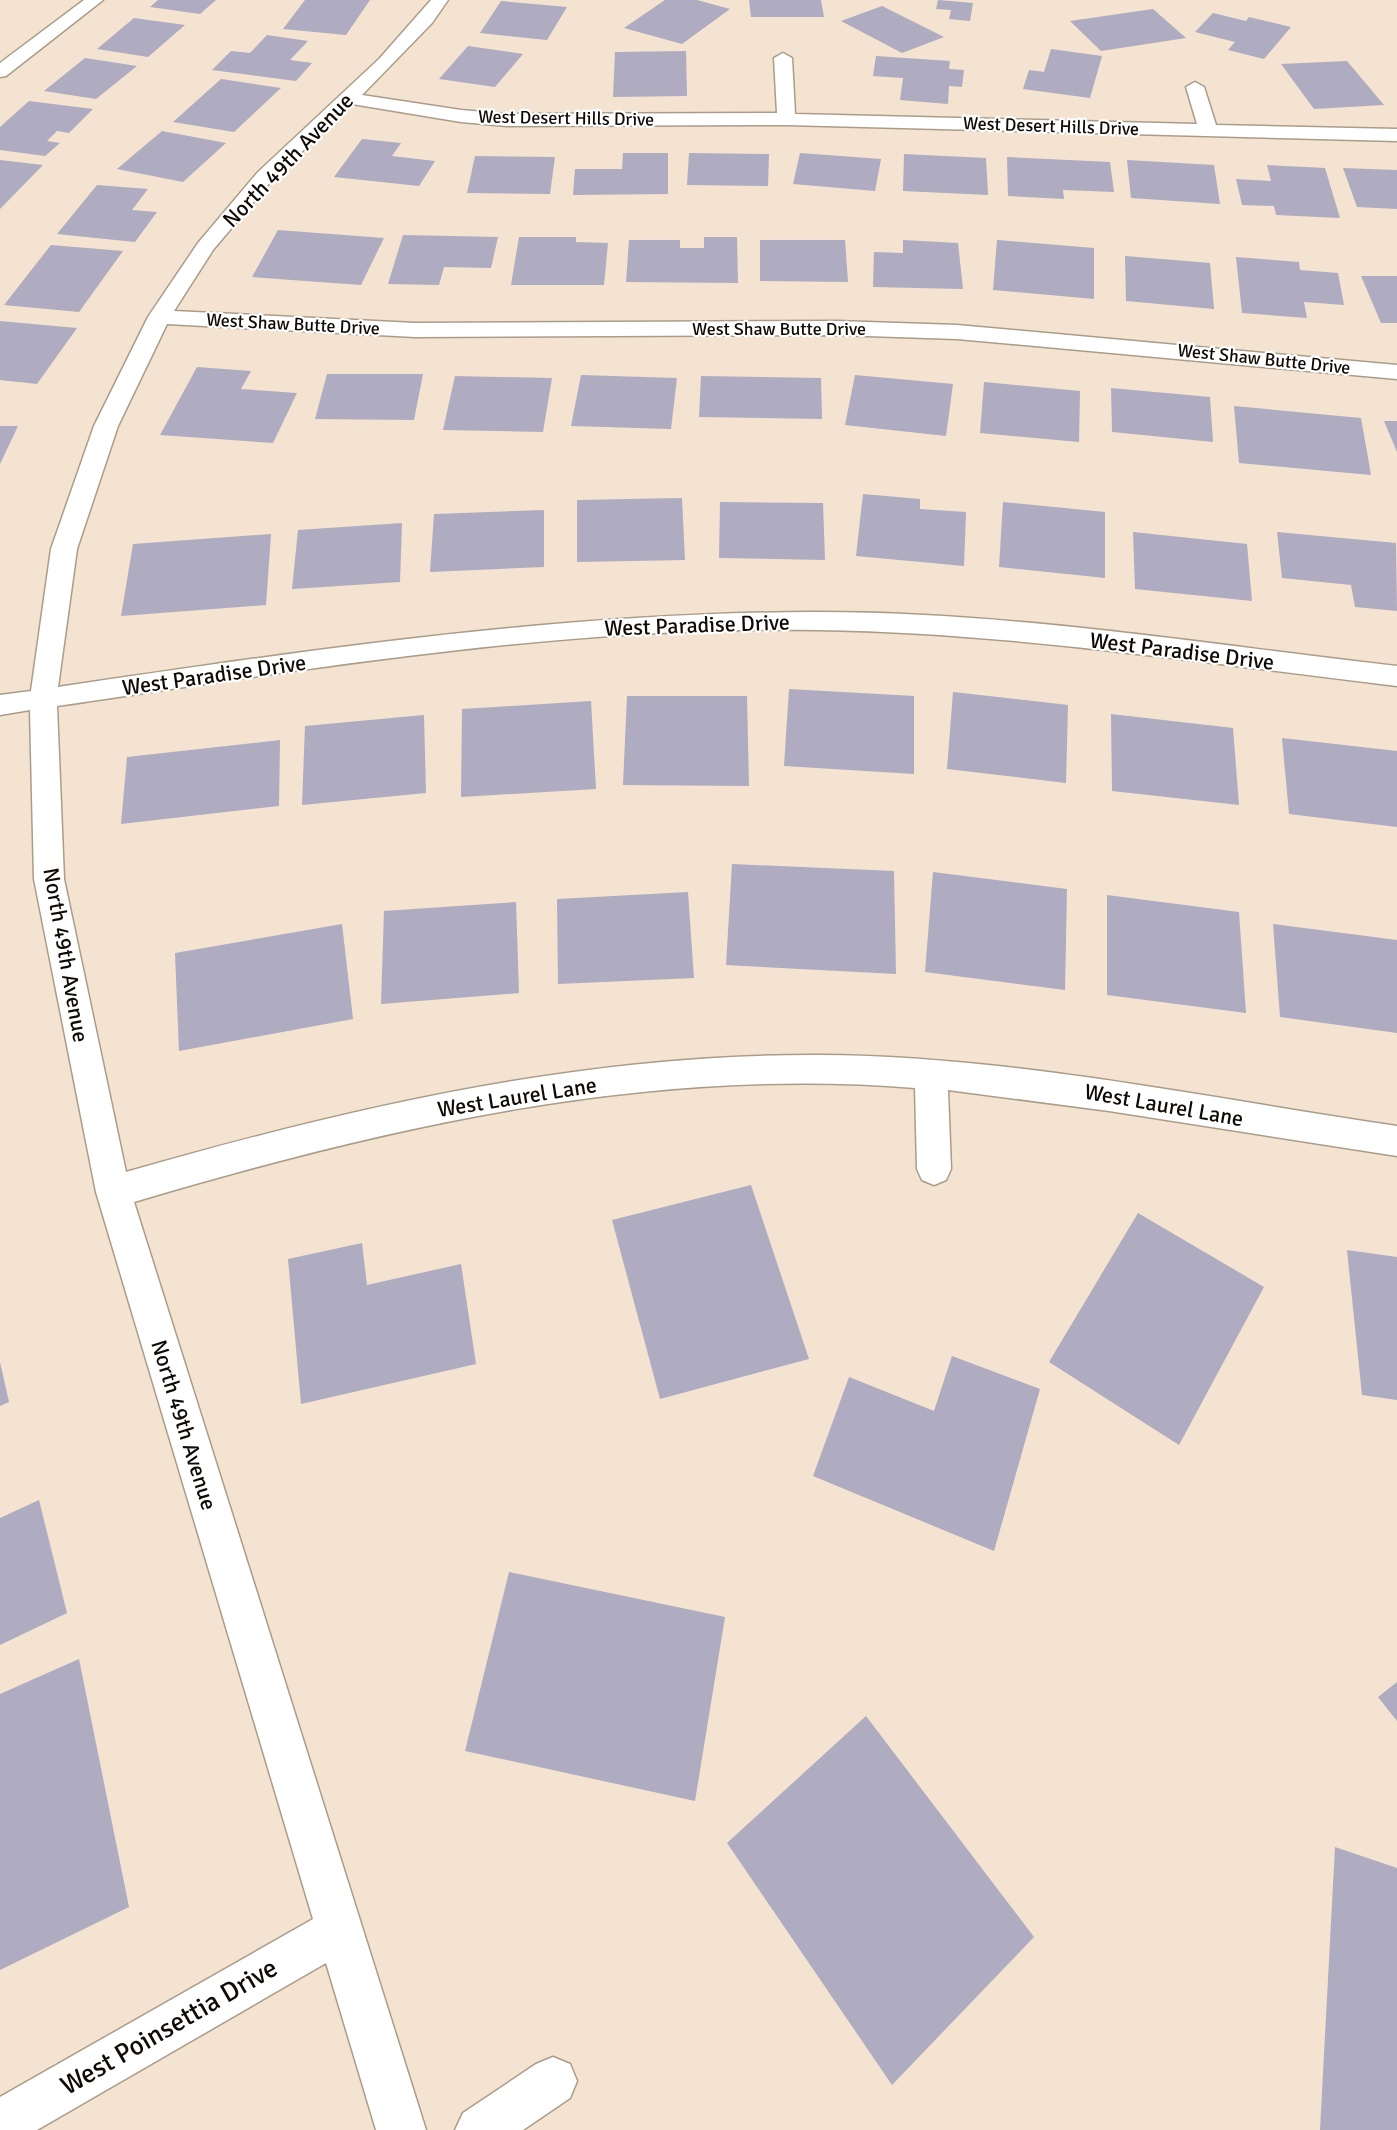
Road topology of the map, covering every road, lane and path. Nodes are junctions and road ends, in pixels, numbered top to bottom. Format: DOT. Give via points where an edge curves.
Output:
graph roads {
  1 [pos="95,0"];
  2 [pos="440,0"];
  3 [pos="783,58"];
  4 [pos="0,72"];
  5 [pos="1195,87"];
  6 [pos="347,98"];
  7 [pos="786,119"];
  8 [pos="1208,130"];
  9 [pos="1397,135"];
  10 [pos="159,317"];
  11 [pos="1397,372"];
  12 [pos="1397,676"];
  13 [pos="43,699"];
  14 [pos="0,705"];
  15 [pos="931,1075"];
  16 [pos="1397,1141"];
  17 [pos="934,1169"];
  18 [pos="113,1192"];
  19 [pos="339,1930"];
  20 [pos="553,2081"];
  21 [pos="0,2124"];
  22 [pos="401,2130"];
  23 [pos="480,2130"];
  1 -- 4 [label="street"];
  2 -- 6 [label="street, North 49th Avenue" via="385,63"];
  3 -- 7 [label="street"];
  5 -- 8 [label="street"];
  6 -- 7 [label="street, West Desert Hills Drive" via="507,120"];
  6 -- 10 [label="street, North 49th Avenue" via="265,176 205,248"];
  7 -- 8 [label="street, West Desert Hills Drive"];
  8 -- 9 [label="street, West Desert Hills Drive"];
  10 -- 11 [label="street, West Shaw Butte Drive" via="415,330 802,328 957,332"];
  10 -- 13 [label="street, North 49th Avenue" via="106,426 63,549"];
  12 -- 13 [label="street, West Paradise Drive" via="980,629 817,621 724,622 589,629 391,650"];
  13 -- 14 [label="street, West Paradise Drive"];
  13 -- 18 [label="street, North 49th Avenue" via="49,879"];
  15 -- 16 [label="street, West Laurel Lane" via="1012,1081"];
  15 -- 17 [label="street"];
  15 -- 18 [label="street, West Laurel Lane" via="819,1069 586,1084 455,1105 307,1136"];
  18 -- 19 [label="street, North 49th Avenue"];
  19 -- 21 [label="street, West Poinsettia Drive"];
  19 -- 22 [label="street, North 49th Avenue"];
  20 -- 23 [label="street"];
}
